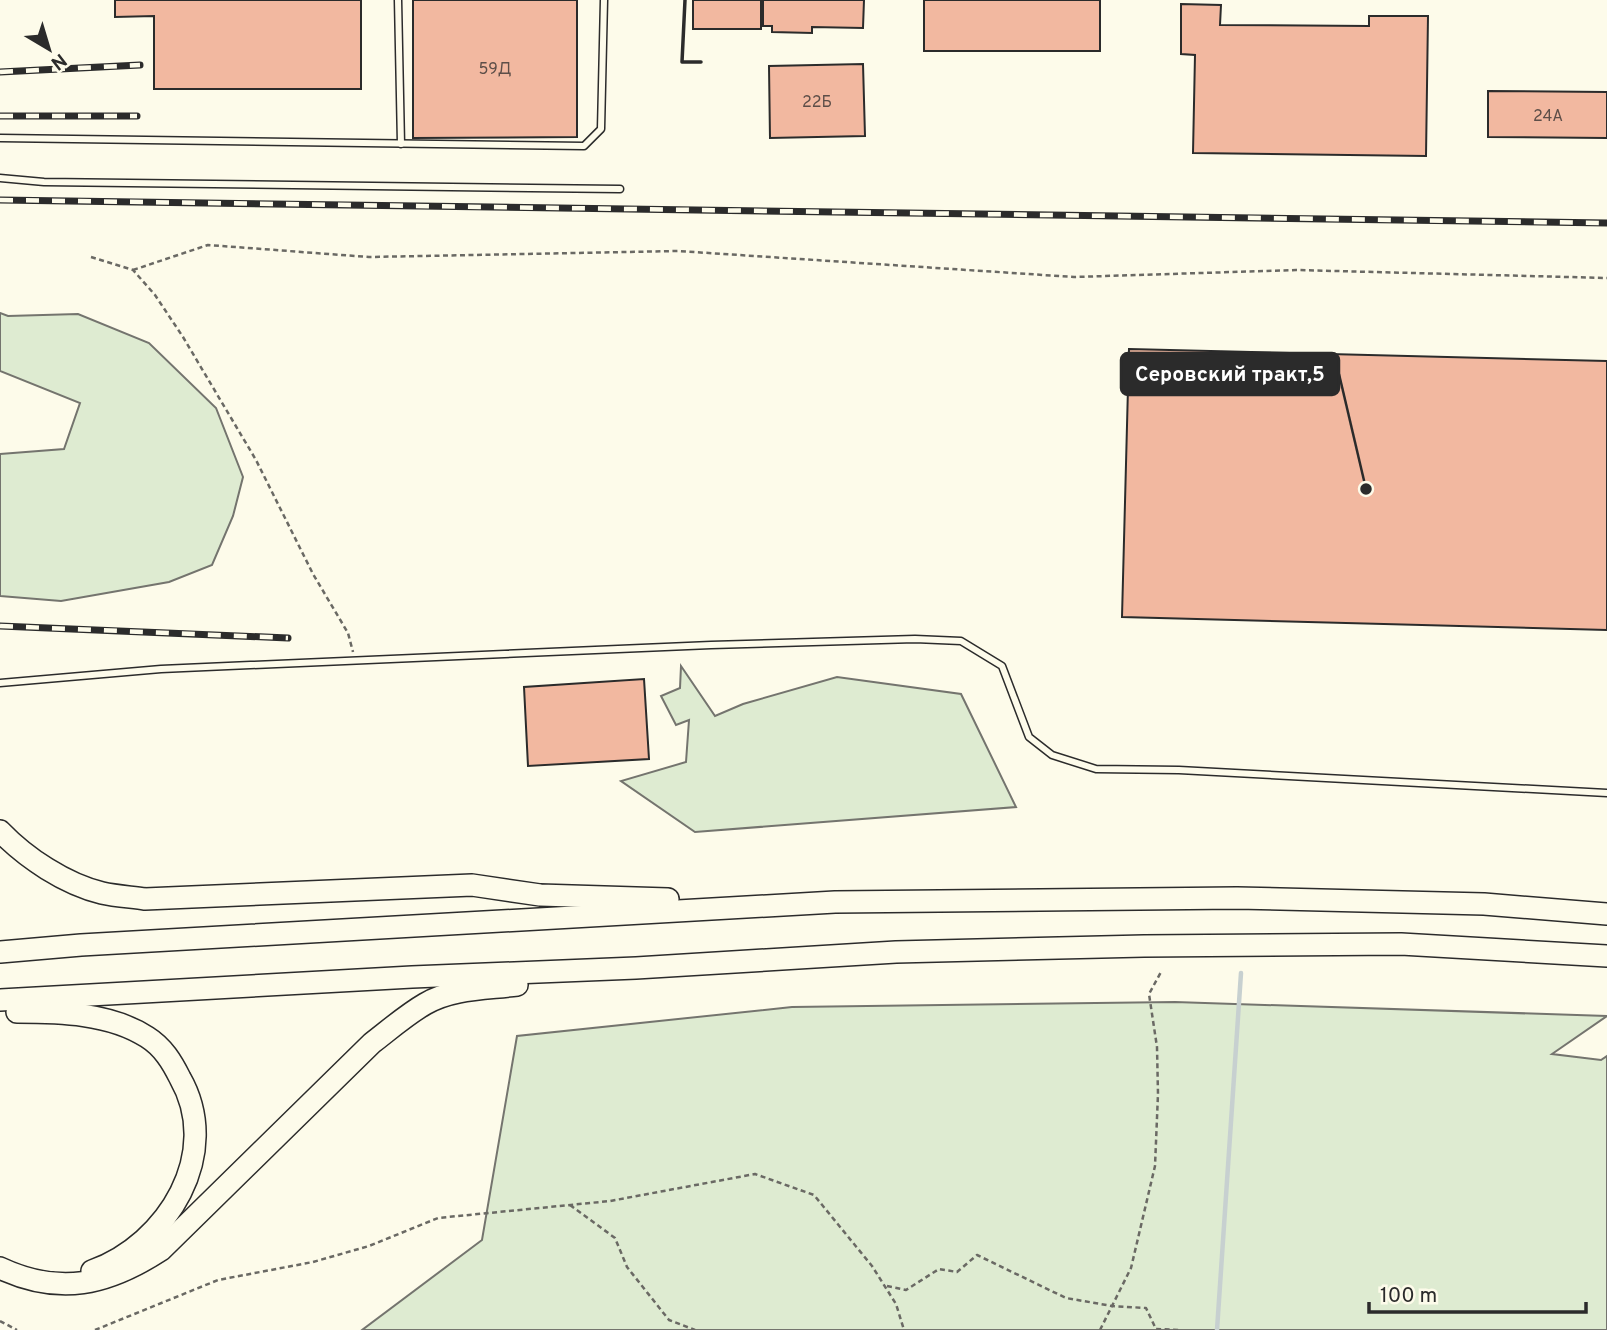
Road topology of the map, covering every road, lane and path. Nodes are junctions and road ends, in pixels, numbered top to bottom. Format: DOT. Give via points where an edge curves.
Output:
graph roads {
  1 [pos="398,0"];
  2 [pos="604,0"];
  3 [pos="0,138"];
  4 [pos="401,144"];
  5 [pos="0,178"];
  6 [pos="620,189"];
  7 [pos="91,257"];
  8 [pos="133,270"];
  9 [pos="1607,278"];
  10 [pos="355,661"];
  11 [pos="0,683"];
  12 [pos="1607,793"];
  13 [pos="0,831"];
  14 [pos="835,902"];
  15 [pos="1607,914"];
  16 [pos="0,952"];
  17 [pos="1607,956"];
  18 [pos="636,968"];
  19 [pos="1161,972"];
  20 [pos="0,1000"];
  21 [pos="0,1012"];
  22 [pos="570,1205"];
  23 [pos="0,1268"];
  24 [pos="54,1284"];
  25 [pos="887,1286"];
  26 [pos="1112,1306"];
  27 [pos="0,1321"];
  28 [pos="17,1330"];
  29 [pos="95,1330"];
  30 [pos="695,1330"];
  31 [pos="904,1330"];
  32 [pos="1100,1330"];
  33 [pos="1180,1330"];
  1 -- 4 [label="lane"];
  2 -- 4 [label="lane" via="601,129 584,146"];
  3 -- 4 [label="lane"];
  5 -- 6 [label="lane"];
  7 -- 8 [label="path"];
  8 -- 9 [label="path" via="208,245 369,257 678,251 1074,277 1296,270"];
  8 -- 10 [label="path" via="183,337 256,460 348,633"];
  10 -- 11 [label="lane" via="161,669"];
  10 -- 12 [label="lane" via="711,645 961,641 1002,666 1029,737 1052,755 1096,769 1179,769"];
  13 -- 14 [label="main road" via="47,868 76,883 101,893 145,899 472,885 540,895"];
  14 -- 15 [label="main road" via="1237,898 1484,904"];
  14 -- 16 [label="main road"];
  17 -- 18 [label="main road" via="1401,944 1157,946 896,952"];
  18 -- 20 [label="main road"];
  18 -- 24 [label="main road" via="454,993 427,1003 372,1043 161,1250 131,1269 98,1281"];
  19 -- 26 [label="path" via="1149,994 1157,1047 1155,1166 1131,1268"];
  21 -- 24 [label="main road" via="69,1012 145,1035 172,1062 192,1103 195,1157 186,1185 162,1224 131,1251 97,1270"];
  22 -- 29 [label="path" via="438,1218 369,1247 218,1280"];
  22 -- 30 [label="path" via="615,1238 627,1266 669,1320"];
  22 -- 31 [label="path" via="755,1174 814,1195 872,1266 896,1304"];
  23 -- 24 [label="main road" via="23,1279"];
  25 -- 26 [label="path" via="906,1290 939,1269 957,1272 977,1255 1066,1298"];
  26 -- 32 [label="path"];
  26 -- 33 [label="path" via="1146,1308 1156,1329"];
  27 -- 28 [label="path"];
}
